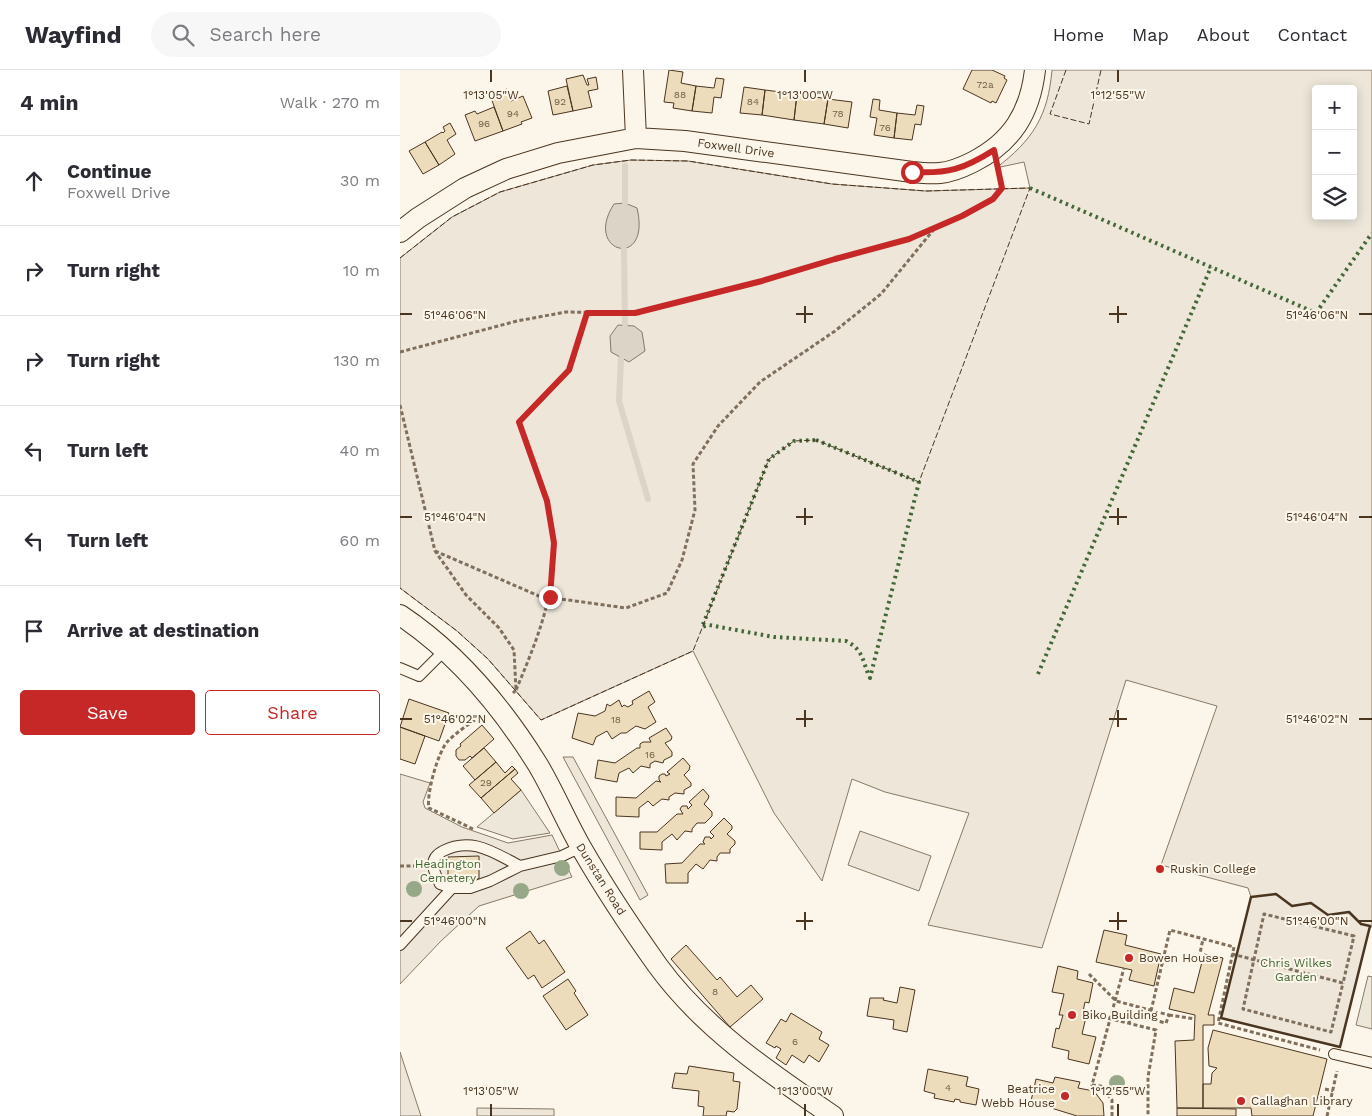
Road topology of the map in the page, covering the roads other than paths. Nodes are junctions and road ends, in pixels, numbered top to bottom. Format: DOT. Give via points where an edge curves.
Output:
graph roads {
  1 [pos="633,70"];
  2 [pos="1035,70"];
  3 [pos="636,138"];
  4 [pos="400,232"];
  5 [pos="400,615"];
  6 [pos="445,650"];
  7 [pos="400,668"];
  8 [pos="581,847"];
  9 [pos="520,866"];
  10 [pos="452,888"];
  11 [pos="400,945"];
  12 [pos="1337,1054"];
  13 [pos="1372,1063"];
  14 [pos="833,1116"];
  1 -- 3 [label="street"];
  2 -- 3 [label="street, Foxwell Drive" via="1030,100 1006,140 974,162 941,173 685,141"];
  3 -- 4 [label="street, Foxwell Drive" via="558,153 506,169 465,188"];
  5 -- 6 [label="street, Dunstan Road"];
  6 -- 7 [label="lane" via="419,676"];
  6 -- 8 [label="street, Dunstan Road" via="479,684 538,765"];
  8 -- 9 [label="lane" via="562,856"];
  8 -- 14 [label="street, Dunstan Road" via="659,967 683,995 749,1056"];
  9 -- 10 [label="lane" via="470,888"];
  9 -- 10 [label="lane" via="469,844 450,847 432,860 432,866 440,884"];
  10 -- 11 [label="lane"];
  12 -- 13 [label="lane"];
}
